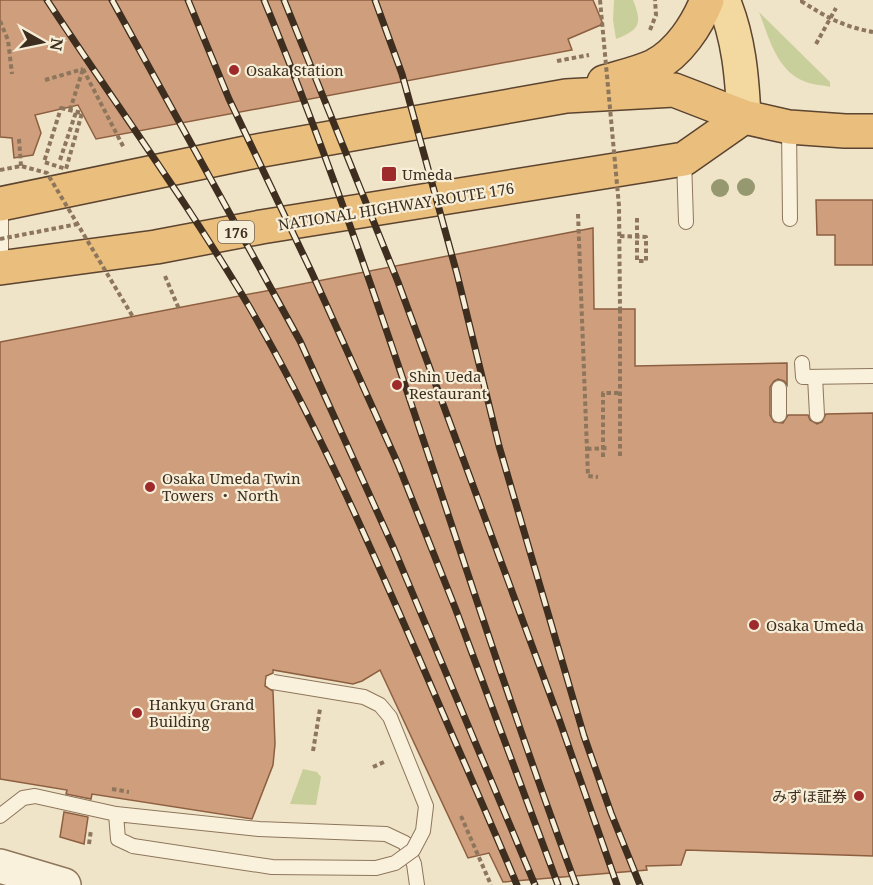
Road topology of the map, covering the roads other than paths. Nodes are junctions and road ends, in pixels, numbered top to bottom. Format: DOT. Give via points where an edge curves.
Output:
graph roads {
  1 [pos="707,0"];
  2 [pos="723,0"];
  3 [pos="551,97"];
  4 [pos="744,117"];
  5 [pos="789,127"];
  6 [pos="873,131"];
  7 [pos="684,159"];
  8 [pos="0,202"];
  9 [pos="790,219"];
  10 [pos="686,222"];
  11 [pos="0,267"];
  12 [pos="802,363"];
  13 [pos="873,376"];
  14 [pos="815,377"];
  15 [pos="779,388"];
  16 [pos="817,414"];
  17 [pos="779,415"];
  18 [pos="273,682"];
  19 [pos="116,814"];
  20 [pos="0,816"];
  21 [pos="0,866"];
  22 [pos="64,885"];
  23 [pos="417,885"];
  1 -- 3 [label="highway" via="682,42 655,65"];
  2 -- 4 [label="main road" via="741,66"];
  3 -- 4 [label="highway" via="674,90"];
  3 -- 8 [label="highway"];
  4 -- 5 [label="highway"];
  4 -- 7 [label="highway, NATIONAL HIGHWAY ROUTE 176 / 176"];
  5 -- 6 [label="highway"];
  5 -- 9 [label="lane"];
  7 -- 10 [label="lane"];
  7 -- 11 [label="highway, NATIONAL HIGHWAY ROUTE 176 / 176" via="156,247"];
  8 -- 11 [label="lane"];
  12 -- 14 [label="lane" via="803,377"];
  13 -- 14 [label="lane"];
  14 -- 16 [label="lane"];
  15 -- 17 [label="lane"];
  18 -- 19 [label="lane, bridge" via="364,697 380,705 390,717 426,806 423,831 413,850 395,863 376,868 272,867 132,846 118,839"];
  19 -- 20 [label="lane" via="35,796 23,798"];
  19 -- 23 [label="lane" via="259,829 386,834 405,843"];
  21 -- 22 [label="street"];
}
